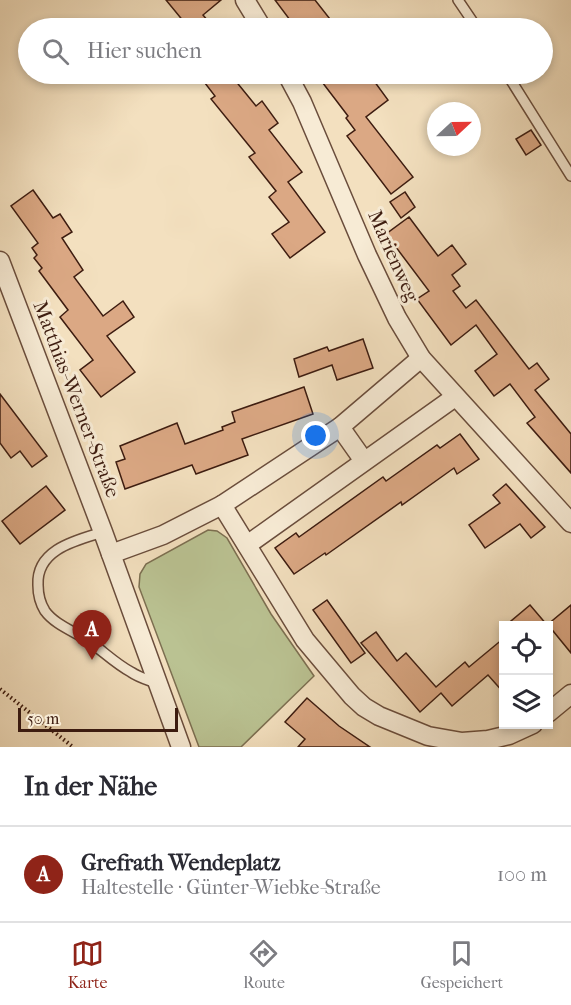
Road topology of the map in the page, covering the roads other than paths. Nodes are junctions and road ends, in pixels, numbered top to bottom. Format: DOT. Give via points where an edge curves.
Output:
graph roads {
  1 [pos="245,0"];
  2 [pos="458,0"];
  3 [pos="256,18"];
  4 [pos="470,18"];
  5 [pos="292,84"];
  6 [pos="513,84"];
  7 [pos="571,176"];
  8 [pos="0,261"];
  9 [pos="6,292"];
  10 [pos="421,358"];
  11 [pos="455,397"];
  12 [pos="340,427"];
  13 [pos="364,461"];
  14 [pos="222,505"];
  15 [pos="571,523"];
  16 [pos="104,532"];
  17 [pos="247,545"];
  18 [pos="111,554"];
  19 [pos="158,684"];
  20 [pos="571,694"];
  21 [pos="553,710"];
  22 [pos="526,729"];
  23 [pos="510,741"];
  24 [pos="181,747"];
  1 -- 3 [label="street"];
  2 -- 4 [label="lane"];
  5 -- 10 [label="street, Marienweg" via="396,318"];
  6 -- 7 [label="lane"];
  8 -- 9 [label="street, Matthias-Werner-Straße"];
  9 -- 16 [label="street, Matthias-Werner-Straße"];
  10 -- 11 [label="street, Marienweg"];
  10 -- 12 [label="street"];
  11 -- 13 [label="street"];
  11 -- 15 [label="street, Marienweg"];
  12 -- 13 [label="street"];
  12 -- 14 [label="street"];
  13 -- 17 [label="street"];
  14 -- 17 [label="street"];
  14 -- 18 [label="street" via="163,535"];
  16 -- 18 [label="street, Matthias-Werner-Straße"];
  16 -- 19 [label="lane" via="73,541 46,559 38,578 38,595 45,612 62,625 131,672"];
  17 -- 23 [label="street" via="305,640 364,707 428,736 462,742"];
  18 -- 19 [label="street, Matthias-Werner-Straße"];
  19 -- 24 [label="street, Matthias-Werner-Straße"];
  20 -- 21 [label="street"];
  22 -- 23 [label="street"];
}
